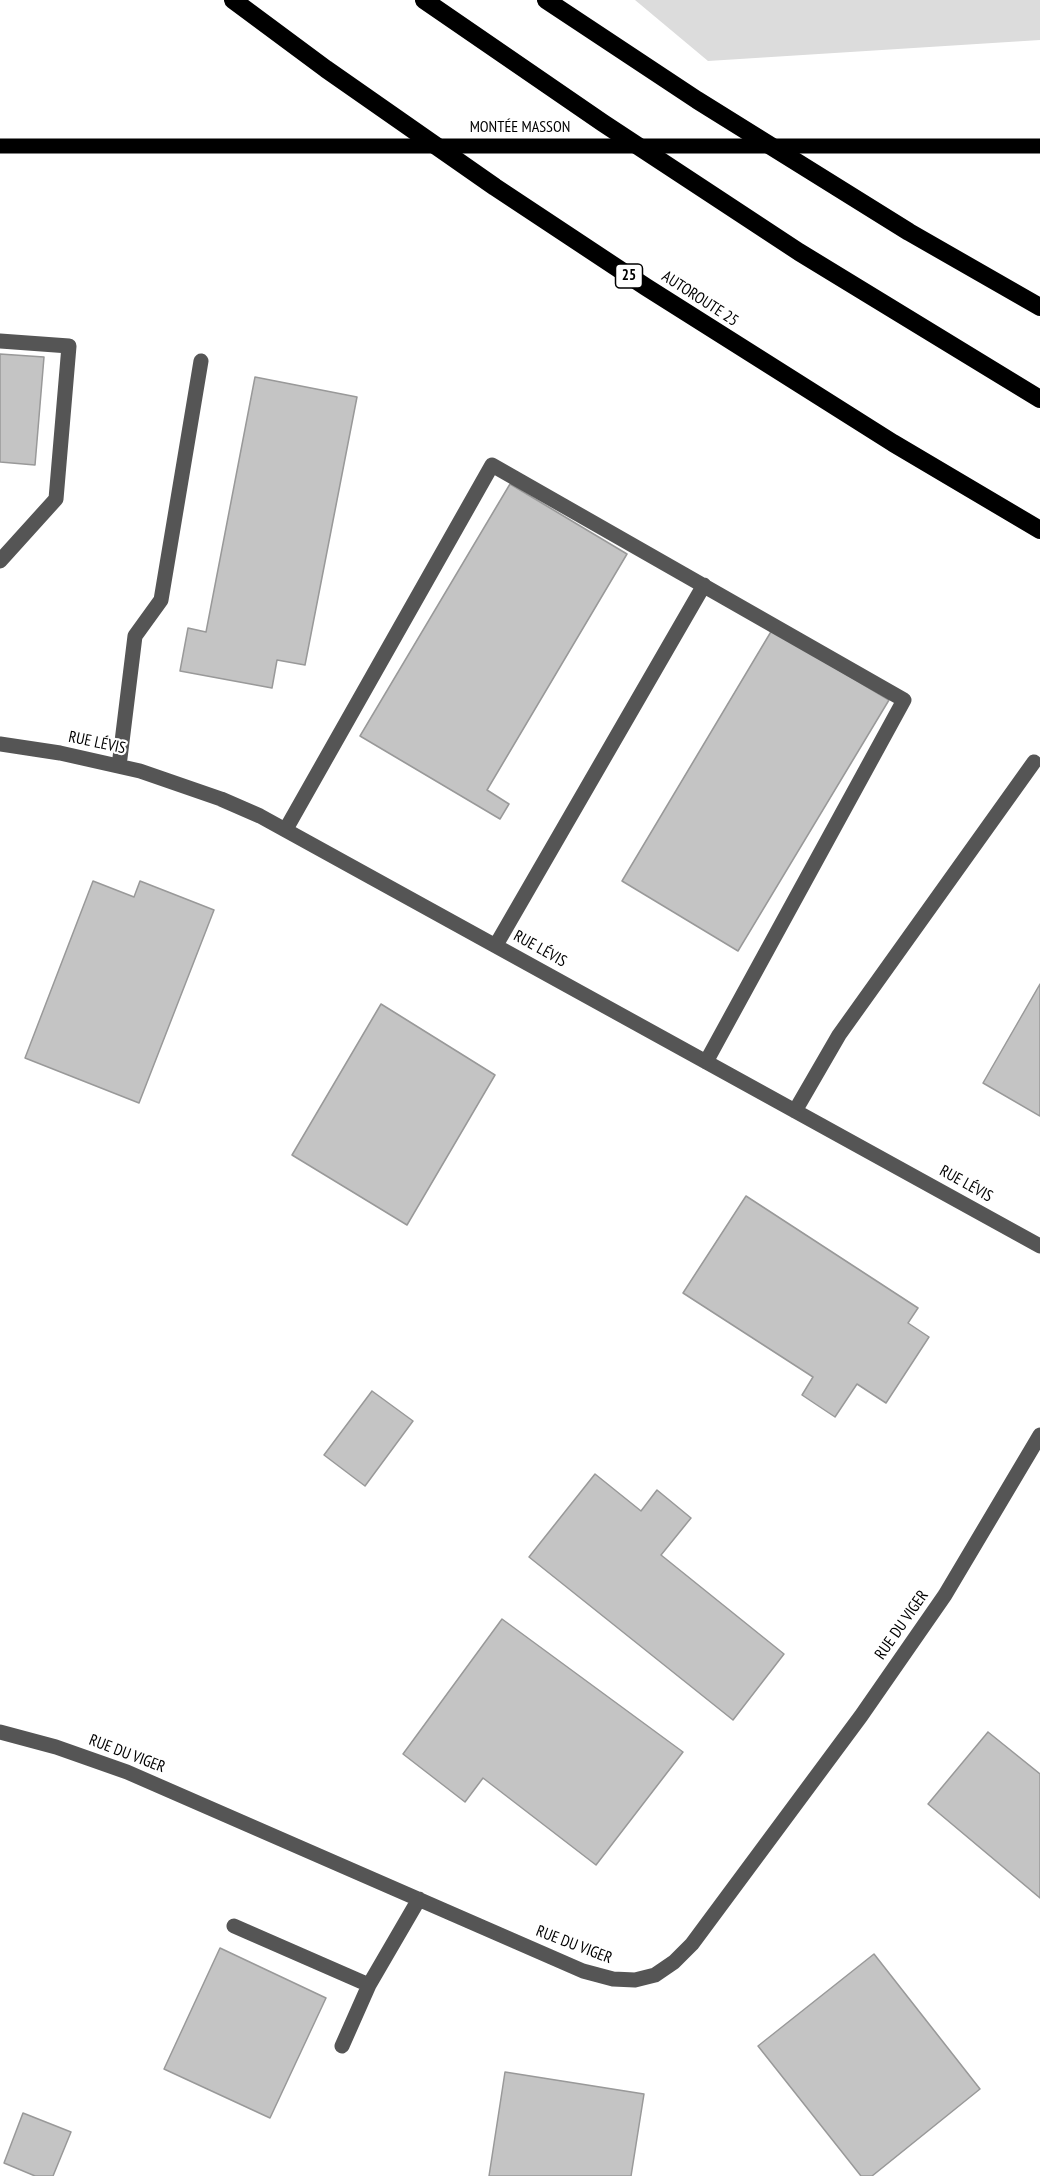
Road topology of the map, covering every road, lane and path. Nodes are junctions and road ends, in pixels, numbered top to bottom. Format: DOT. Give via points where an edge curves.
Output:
graph roads {
  1 [pos="233,0"];
  2 [pos="424,0"];
  3 [pos="546,0"];
  4 [pos="0,146"];
  5 [pos="1040,146"];
  6 [pos="1040,307"];
  7 [pos="0,341"];
  8 [pos="201,361"];
  9 [pos="1040,399"];
  10 [pos="1040,530"];
  11 [pos="0,561"];
  12 [pos="704,585"];
  13 [pos="0,744"];
  14 [pos="1034,762"];
  15 [pos="118,766"];
  16 [pos="286,829"];
  17 [pos="496,945"];
  18 [pos="706,1062"];
  19 [pos="795,1111"];
  20 [pos="1040,1246"];
  21 [pos="1040,1435"];
  22 [pos="0,1732"];
  23 [pos="418,1899"];
  24 [pos="234,1926"];
  25 [pos="369,1985"];
  26 [pos="342,2046"];
  1 -- 10 [label="highway, AUTOROUTE 25 / 25" via="495,187 655,293"];
  2 -- 9 [label="highway" via="799,252"];
  3 -- 6 [label="highway" via="909,232"];
  4 -- 5 [label="main road, MONTÉE MASSON"];
  7 -- 11 [label="street" via="69,346 56,499"];
  8 -- 15 [label="street" via="161,600 135,636"];
  12 -- 16 [label="street" via="492,465"];
  12 -- 17 [label="street"];
  12 -- 18 [label="street" via="904,700"];
  13 -- 15 [label="street, RUE LÉVIS"];
  14 -- 19 [label="street" via="839,1035"];
  15 -- 16 [label="street, RUE LÉVIS" via="221,799"];
  16 -- 17 [label="street, RUE LÉVIS"];
  17 -- 18 [label="street, RUE LÉVIS"];
  18 -- 19 [label="street, RUE LÉVIS"];
  19 -- 20 [label="street, RUE LÉVIS"];
  21 -- 23 [label="street, RUE DU VIGER" via="945,1595 861,1716 692,1944 674,1962 655,1975 635,1980 613,1979 583,1971"];
  22 -- 23 [label="street, RUE DU VIGER" via="127,1772"];
  23 -- 25 [label="street"];
  24 -- 25 [label="street"];
  25 -- 26 [label="street"];
}
